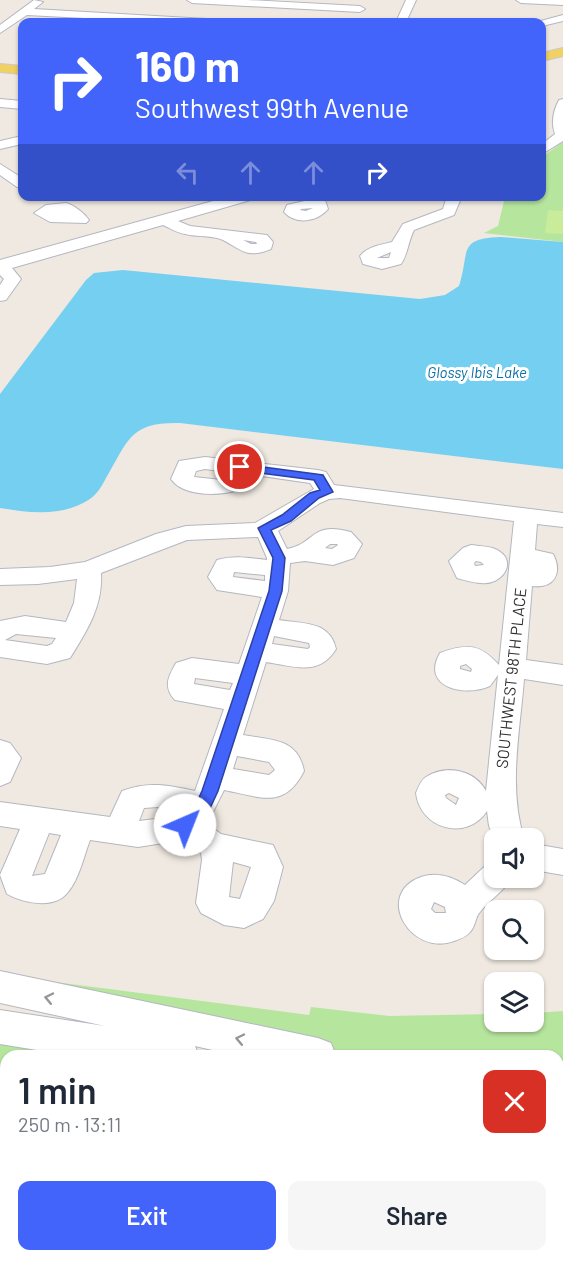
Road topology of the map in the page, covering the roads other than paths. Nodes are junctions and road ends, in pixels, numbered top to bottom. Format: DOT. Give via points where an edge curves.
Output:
graph roads {
  1 [pos="41,0"];
  2 [pos="192,0"];
  3 [pos="411,0"];
  4 [pos="522,0"];
  5 [pos="563,2"];
  6 [pos="362,5"];
  7 [pos="25,12"];
  8 [pos="19,18"];
  9 [pos="134,18"];
  10 [pos="403,18"];
  11 [pos="563,18"];
  12 [pos="18,19"];
  13 [pos="546,22"];
  14 [pos="4,33"];
  15 [pos="563,52"];
  16 [pos="546,56"];
  17 [pos="0,60"];
  18 [pos="18,62"];
  19 [pos="0,68"];
  20 [pos="18,70"];
  21 [pos="2,105"];
  22 [pos="18,105"];
  23 [pos="559,107"];
  24 [pos="562,135"];
  25 [pos="18,141"];
  26 [pos="0,145"];
  27 [pos="546,147"];
  28 [pos="0,168"];
  29 [pos="18,181"];
  30 [pos="18,185"];
  31 [pos="0,190"];
  32 [pos="204,201"];
  33 [pos="231,201"];
  34 [pos="453,201"];
  35 [pos="213,206"];
  36 [pos="165,220"];
  37 [pos="92,221"];
  38 [pos="120,232"];
  39 [pos="230,236"];
  40 [pos="398,247"];
  41 [pos="0,265"];
  42 [pos="0,296"];
  43 [pos="240,467"];
  44 [pos="323,484"];
  45 [pos="531,516"];
  46 [pos="563,520"];
  47 [pos="265,528"];
  48 [pos="150,546"];
  49 [pos="305,553"];
  50 [pos="89,569"];
  51 [pos="278,573"];
  52 [pos="4,577"];
  53 [pos="0,632"];
  54 [pos="73,632"];
  55 [pos="0,648"];
  56 [pos="257,650"];
  57 [pos="503,670"];
  58 [pos="563,675"];
  59 [pos="240,702"];
  60 [pos="226,743"];
  61 [pos="0,751"];
  62 [pos="0,774"];
  63 [pos="215,777"];
  64 [pos="0,814"];
  65 [pos="194,815"];
  66 [pos="39,820"];
  67 [pos="80,827"];
  68 [pos="502,828"];
  69 [pos="119,833"];
  70 [pos="214,846"];
  71 [pos="544,859"];
  72 [pos="563,862"];
  73 [pos="484,888"];
  74 [pos="463,907"];
  75 [pos="0,987"];
  76 [pos="0,1027"];
  77 [pos="144,1050"];
  78 [pos="290,1050"];
  1 -- 7 [label="street"];
  2 -- 6 [label="street"];
  3 -- 10 [label="street"];
  4 -- 5 [label="street"];
  7 -- 8 [label="street"];
  7 -- 9 [label="street"];
  11 -- 13 [label="street"];
  12 -- 14 [label="street"];
  15 -- 16 [label="main road"];
  17 -- 18 [label="main road"];
  19 -- 20 [label="main road"];
  21 -- 22 [label="street"];
  23 -- 24 [label="street"];
  24 -- 27 [label="street"];
  25 -- 26 [label="street"];
  28 -- 29 [label="street"];
  30 -- 31 [label="street"];
  32 -- 35 [label="street"];
  33 -- 35 [label="street"];
  34 -- 40 [label="street" via="450,212 408,227"];
  35 -- 36 [label="street"];
  36 -- 38 [label="street"];
  36 -- 39 [label="street" via="186,230"];
  37 -- 38 [label="street"];
  38 -- 41 [label="street"];
  41 -- 42 [label="street" via="13,279"];
  43 -- 44 [label="street"];
  44 -- 45 [label="street" via="474,508 476,497 526,503 536,505"];
  44 -- 47 [label="street" via="287,518"];
  45 -- 46 [label="street"];
  45 -- 57 [label="street, SOUTHWEST 98TH PLACE" via="515,566"];
  47 -- 48 [label="street" via="198,531"];
  47 -- 51 [label="street"];
  48 -- 50 [label="street"];
  48 -- 52 [label="street" via="140,538 128,539 78,556 17,564"];
  49 -- 51 [label="street"];
  50 -- 52 [label="street"];
  50 -- 54 [label="street" via="90,594"];
  51 -- 56 [label="street"];
  53 -- 54 [label="street" via="24,626"];
  54 -- 55 [label="street" via="61,651 47,656"];
  56 -- 59 [label="street"];
  56 -- 59 [label="street" via="185,670 180,682 185,693"];
  57 -- 58 [label="street"];
  57 -- 68 [label="street, SOUTHWEST 98TH PLACE" via="500,784 488,806"];
  59 -- 60 [label="street"];
  60 -- 63 [label="street"];
  60 -- 63 [label="street" via="277,752 288,761 290,771 283,782 269,787"];
  61 -- 62 [label="street" via="7,758"];
  63 -- 65 [label="street"];
  64 -- 66 [label="street"];
  65 -- 69 [label="street" via="149,834"];
  65 -- 69 [label="street" via="149,794 140,795 132,799"];
  65 -- 70 [label="street"];
  66 -- 67 [label="street"];
  66 -- 67 [label="street" via="16,875 22,887 42,890 57,883"];
  67 -- 69 [label="street"];
  71 -- 72 [label="street"];
  73 -- 74 [label="street"];
  78 -- 75 [label="street, one-way"];
  76 -- 77 [label="street"];
}
